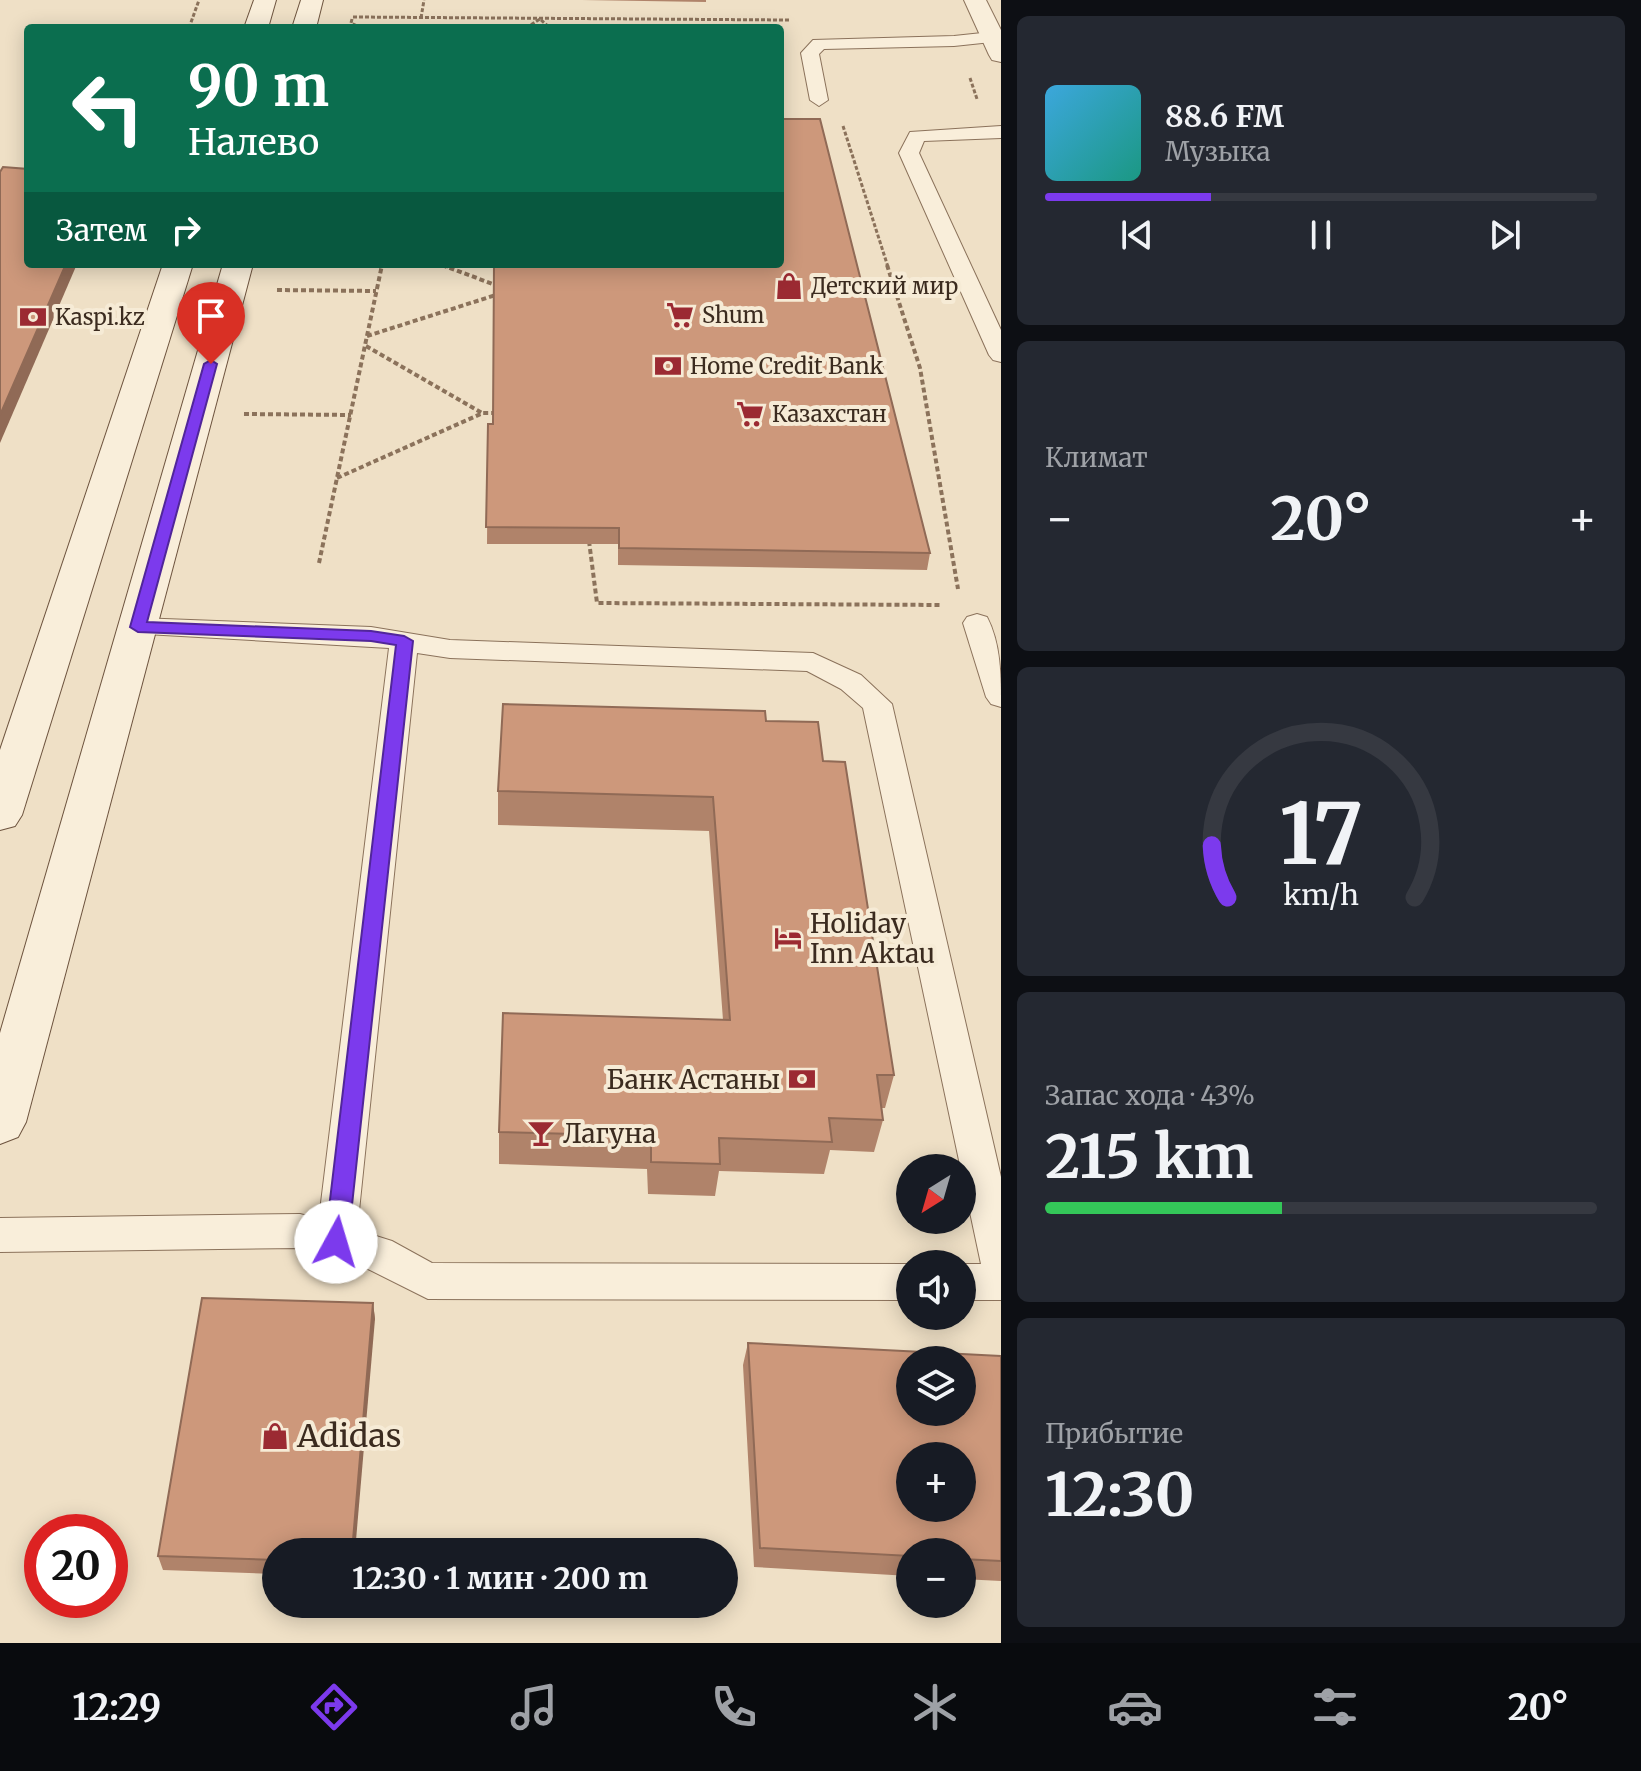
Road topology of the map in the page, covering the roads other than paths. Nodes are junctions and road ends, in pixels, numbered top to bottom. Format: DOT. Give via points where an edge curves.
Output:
graph roads {
  1 [pos="265,0"];
  2 [pos="312,0"];
  3 [pos="975,0"];
  4 [pos="257,24"];
  5 [pos="305,24"];
  6 [pos="998,42"];
  7 [pos="819,100"];
  8 [pos="1001,132"];
  9 [pos="177,268"];
  10 [pos="235,277"];
  11 [pos="1001,355"];
  12 [pos="977,623"];
  13 [pos="138,627"];
  14 [pos="404,641"];
  15 [pos="1001,697"];
  16 [pos="0,815"];
  17 [pos="12,1032"];
  18 [pos="0,1122"];
  19 [pos="0,1235"];
  20 [pos="336,1242"];
  21 [pos="1001,1264"];
  22 [pos="896,1282"];
  23 [pos="976,1282"];
  24 [pos="1001,1282"];
  1 -- 4 [label="main road"];
  2 -- 5 [label="main road"];
  3 -- 6 [label="main road"];
  6 -- 7 [label="lane" via="819,44 810,53"];
  8 -- 11 [label="lane" via="917,136 909,153"];
  9 -- 16 [label="main road"];
  10 -- 13 [label="main road"];
  12 -- 15 [label="lane"];
  13 -- 14 [label="lane"];
  13 -- 17 [label="main road"];
  14 -- 20 [label="lane"];
  14 -- 21 [label="lane" via="450,649 813,662 851,682 877,704"];
  17 -- 18 [label="main road"];
  19 -- 20 [label="lane" via="300,1231"];
  20 -- 22 [label="lane" via="378,1254 428,1281"];
  23 -- 24 [label="lane"];
}
